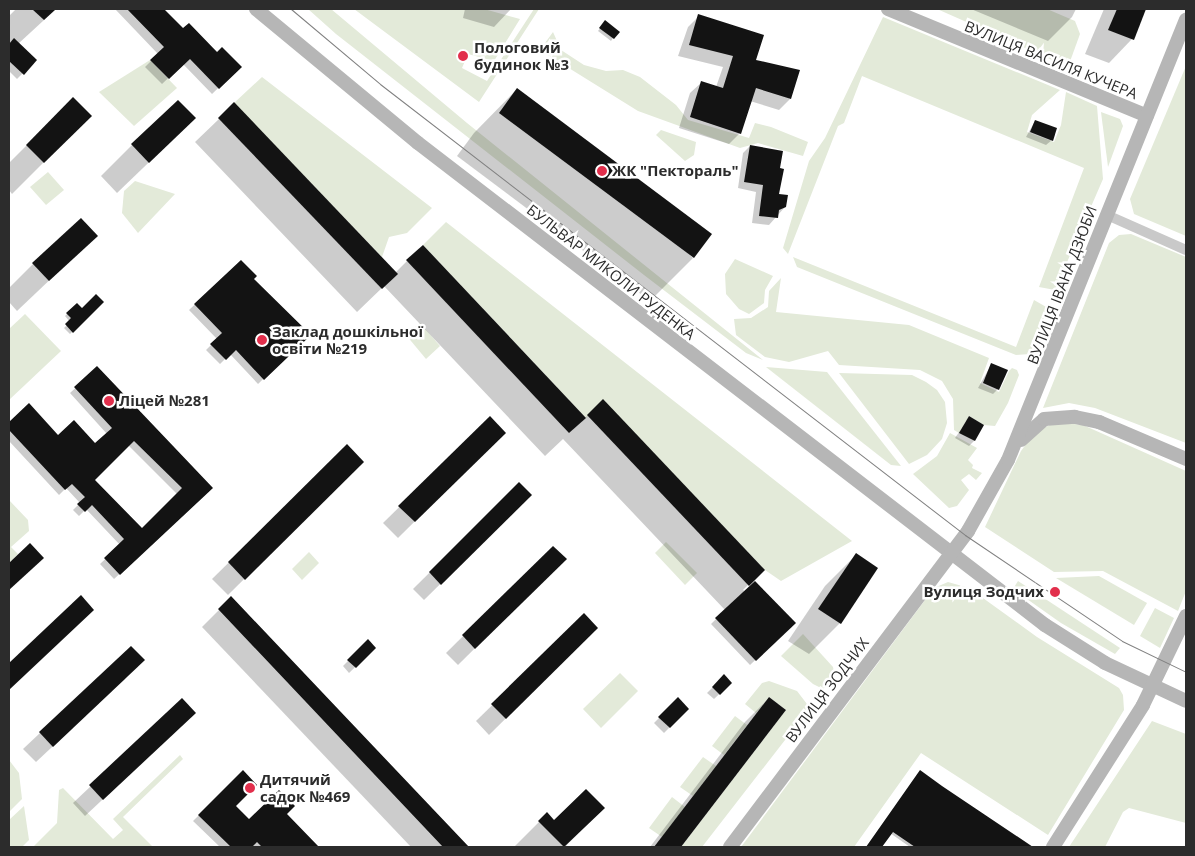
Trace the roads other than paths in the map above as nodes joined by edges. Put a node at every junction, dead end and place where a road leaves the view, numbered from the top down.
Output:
1 (256, 9) edge
2 (888, 9) edge
3 (1186, 20) edge
4 (1147, 116) junction
5 (1106, 215) junction
6 (1186, 250) edge
7 (1017, 443) junction
8 (1186, 459) edge
9 (951, 554) junction
10 (1185, 625) edge
11 (1152, 686) junction
12 (1186, 701) edge
13 (730, 847) edge
14 (1053, 847) edge

1 - 9 street, БУЛЬВАР МИКОЛИ РУДЕНКА
2 - 4 street, ВУЛИЦЯ ВАСИЛЯ КУЧЕРА
3 - 4 street, ВУЛИЦЯ ІВАНА ДЗЮБИ
4 - 5 street, ВУЛИЦЯ ІВАНА ДЗЮБИ
5 - 6 street
5 - 7 street, ВУЛИЦЯ ІВАНА ДЗЮБИ
7 - 8 street
7 - 9 street, ВУЛИЦЯ ІВАНА ДЗЮБИ
9 - 11 street, БУЛЬВАР МИКОЛИ РУДЕНКА
9 - 13 street, ВУЛИЦЯ ЗОДЧИХ
10 - 11 street
11 - 12 street, БУЛЬВАР МИКОЛИ РУДЕНКА
11 - 14 street

